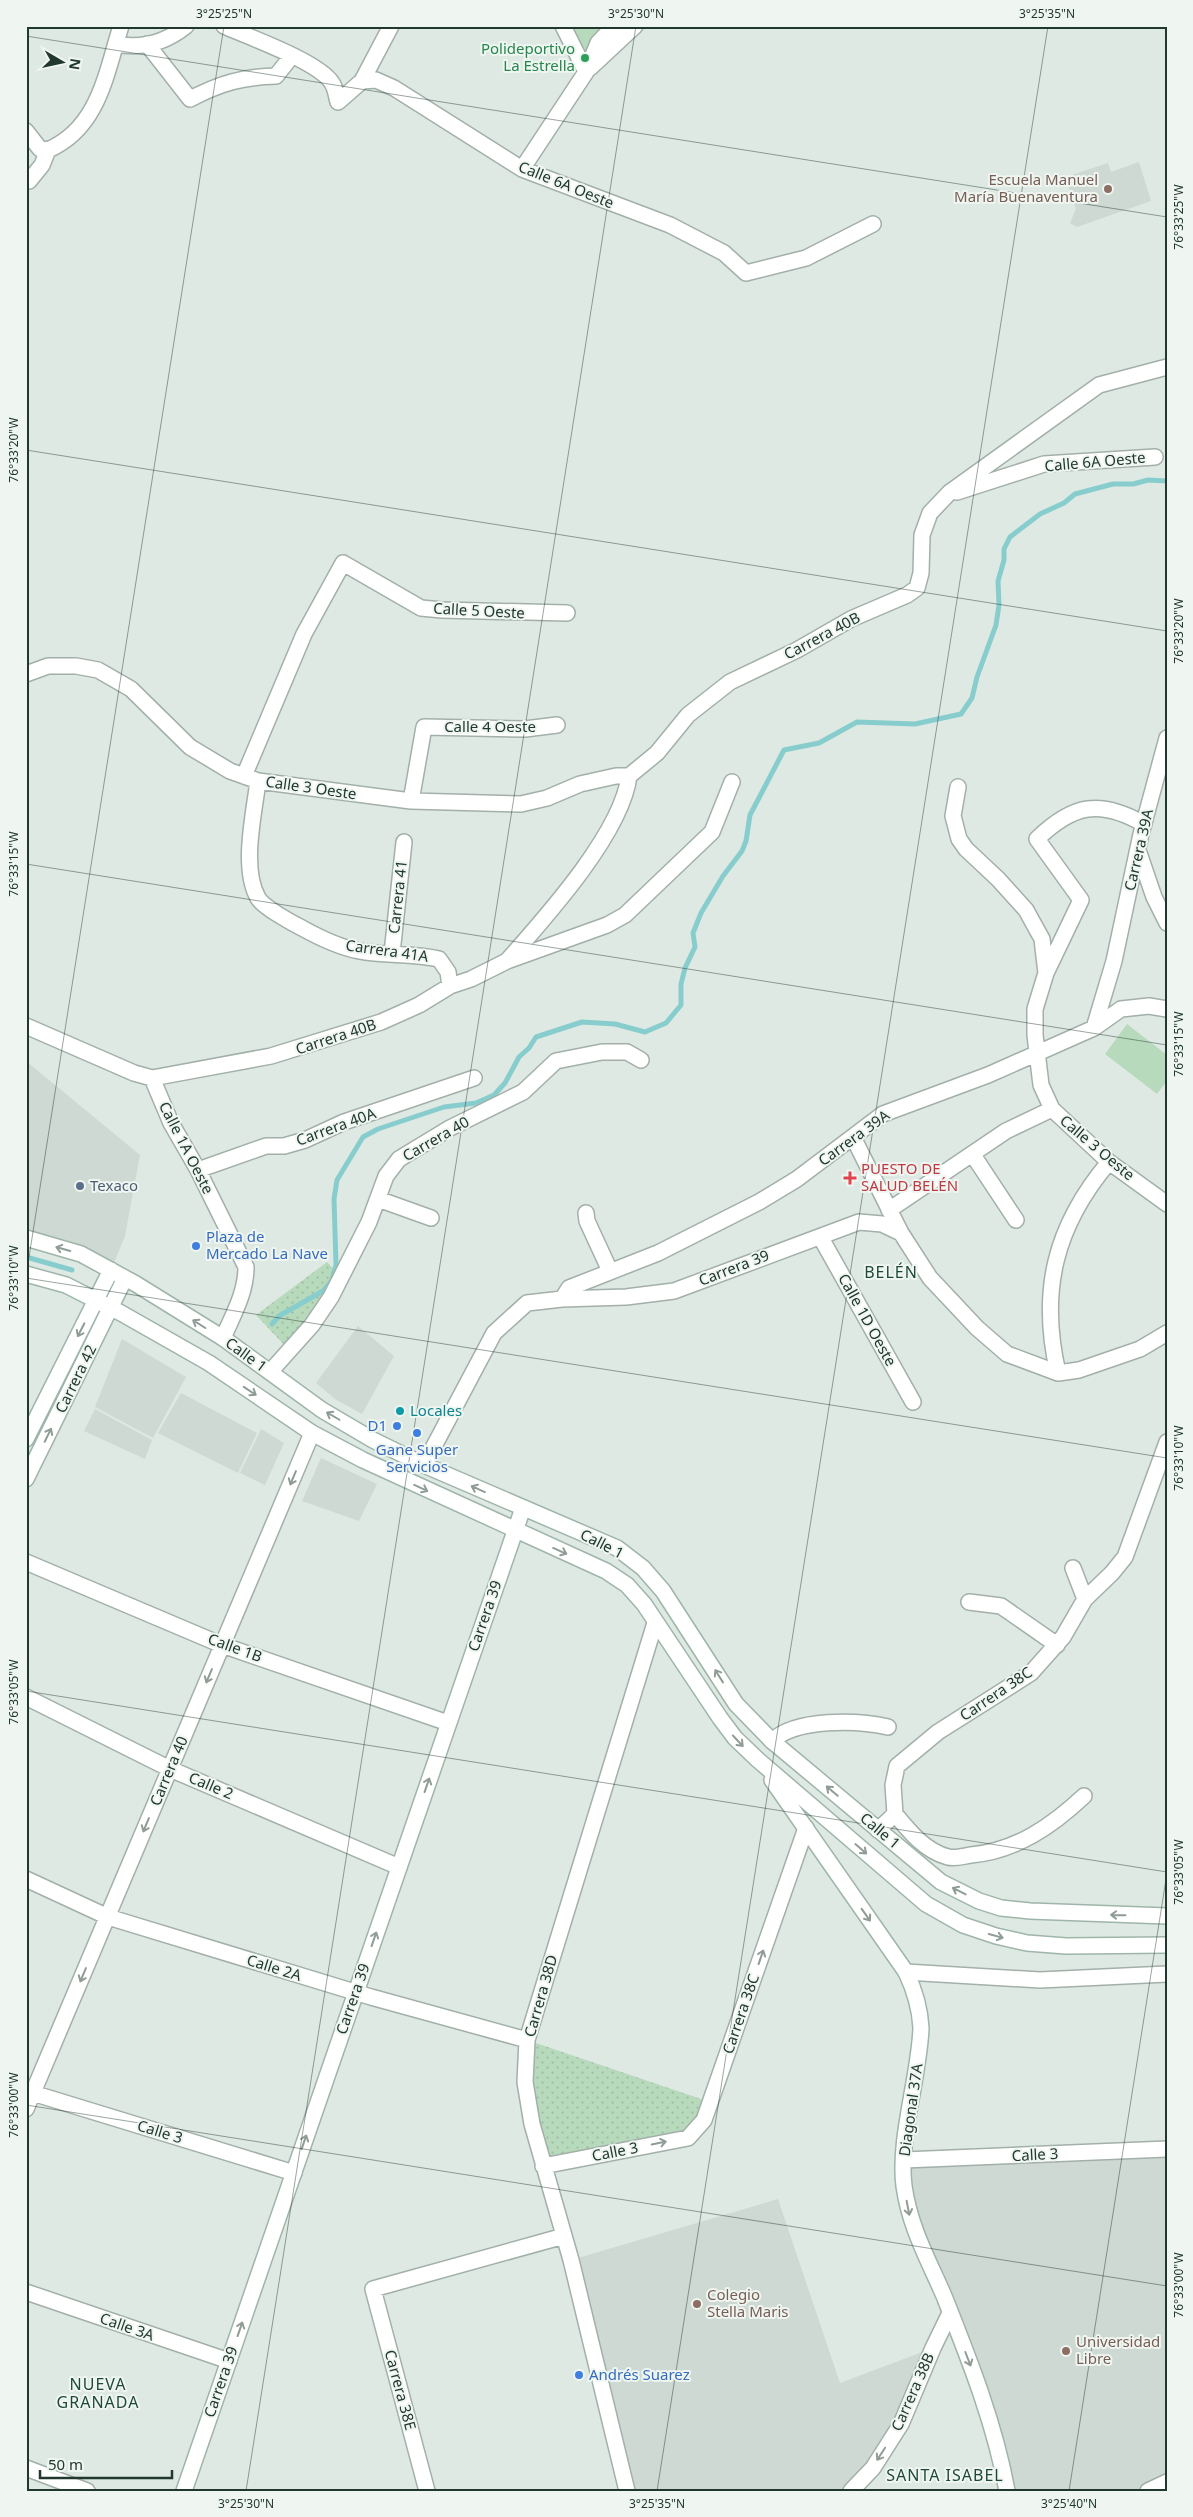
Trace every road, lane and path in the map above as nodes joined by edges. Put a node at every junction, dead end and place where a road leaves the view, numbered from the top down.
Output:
1 (121, 26) edge
2 (186, 26) edge
3 (224, 26) edge
4 (391, 26) edge
5 (563, 26) edge
6 (614, 26) edge
7 (635, 26) edge
8 (116, 44) junction
9 (147, 44) junction
10 (291, 56) junction
11 (586, 72) junction
12 (362, 81) junction
13 (26, 131) edge
14 (48, 150) junction
15 (522, 169) junction
16 (29, 181) dead end
17 (873, 224) dead end
18 (1167, 367) edge
19 (1154, 457) dead end
20 (950, 492) junction
21 (568, 613) dead end
22 (26, 674) edge
23 (557, 725) dead end
24 (1167, 738) edge
25 (244, 776) junction
26 (629, 776) junction
27 (258, 781) junction
28 (732, 782) dead end
29 (958, 787) dead end
30 (410, 801) junction
31 (1144, 824) junction
32 (404, 842) dead end
33 (1138, 852) junction
34 (1167, 924) edge
35 (392, 953) junction
36 (507, 961) junction
37 (1046, 973) junction
38 (450, 986) junction
39 (1167, 1009) edge
40 (28, 1025) edge
41 (1094, 1028) junction
42 (1036, 1053) junction
43 (640, 1060) dead end
44 (152, 1078) junction
45 (474, 1078) dead end
46 (1052, 1109) junction
47 (853, 1137) junction
48 (972, 1155) junction
49 (1109, 1162) junction
50 (198, 1170) junction
51 (378, 1199) junction
52 (1167, 1204) edge
53 (889, 1210) junction
54 (586, 1213) dead end
55 (431, 1218) dead end
56 (1016, 1220) dead end
57 (901, 1232) junction
58 (26, 1238) edge
59 (821, 1238) junction
60 (111, 1270) junction
61 (610, 1271) junction
62 (26, 1274) edge
63 (125, 1278) junction
64 (562, 1299) junction
65 (96, 1300) junction
66 (111, 1308) junction
67 (1167, 1333) edge
68 (223, 1338) junction
69 (270, 1372) junction
70 (1058, 1373) junction
71 (913, 1402) dead end
72 (312, 1433) junction
73 (26, 1440) edge
74 (1167, 1442) edge
75 (31, 1458) edge
76 (424, 1465) junction
77 (26, 1479) edge
78 (523, 1508) junction
79 (515, 1531) junction
80 (26, 1562) edge
81 (1073, 1568) dead end
82 (1085, 1599) junction
83 (969, 1602) dead end
84 (655, 1624) junction
85 (222, 1645) junction
86 (1057, 1646) junction
87 (26, 1697) edge
88 (448, 1724) junction
89 (888, 1727) dead end
90 (772, 1741) junction
91 (758, 1760) junction
92 (170, 1769) junction
93 (1084, 1796) dead end
94 (896, 1814) junction
95 (806, 1828) junction
96 (878, 1830) junction
97 (399, 1867) junction
98 (26, 1879) edge
99 (1167, 1916) edge
100 (108, 1917) junction
101 (1167, 1945) edge
102 (906, 1972) junction
103 (1167, 1974) edge
104 (356, 1992) junction
105 (527, 2040) junction
106 (30, 2092) edge
107 (26, 2109) edge
108 (688, 2138) joint
109 (1167, 2149) edge
110 (904, 2160) junction
111 (543, 2166) junction
112 (294, 2173) junction
113 (564, 2236) junction
114 (26, 2292) edge
115 (950, 2313) junction
116 (229, 2361) junction
117 (26, 2468) edge
118 (1167, 2482) edge
119 (87, 2491) edge
120 (184, 2491) edge
121 (427, 2491) edge
122 (627, 2491) edge
123 (851, 2491) edge
124 (1007, 2491) edge
125 (1148, 2491) edge

1 - 8 street
2 - 9 street
3 - 10 street
4 - 12 street
5 - 11 street
6 - 11 street
7 - 11 street
8 - 9 street
8 - 14 street
9 - 10 street
10 - 12 street
11 - 15 street
12 - 15 street, Calle 6A Oeste
13 - 14 street
14 - 16 street
15 - 17 street, Calle 6A Oeste
18 - 20 street, Carrera 40B
19 - 20 street, Calle 6A Oeste
20 - 26 street, Carrera 40B
21 - 25 street, Calle 5 Oeste
22 - 25 street, Calle 3 Oeste
23 - 30 street, Calle 4 Oeste
24 - 31 street, Carrera 39A
25 - 27 street, Calle 3 Oeste
26 - 30 street, Calle 3 Oeste
26 - 36 street, Carrera 40B
27 - 30 street, Calle 3 Oeste
27 - 35 street, Carrera 41A
28 - 36 street, Carrera 40B
29 - 37 street
31 - 33 street, Carrera 39A
31 - 37 street
32 - 35 street, Carrera 41
33 - 34 street
33 - 41 street, Carrera 39A
35 - 38 street, Carrera 41A
36 - 38 street, Carrera 40B
37 - 42 street, Calle 3 Oeste
38 - 44 street, Carrera 40B
39 - 41 street
40 - 44 street
41 - 42 street, Carrera 39A
42 - 46 street, Calle 3 Oeste
42 - 47 street, Carrera 39A
43 - 51 street, Carrera 40
44 - 50 street, Calle 1A Oeste
45 - 50 street, Carrera 40A
46 - 48 street
46 - 49 street, Calle 3 Oeste
47 - 53 street
47 - 61 street, Carrera 39A
48 - 53 street
48 - 56 street
49 - 52 street, Calle 3 Oeste
49 - 70 street
50 - 68 street, Calle 1A Oeste
51 - 55 street
51 - 69 street, Carrera 40
53 - 57 street
54 - 61 street
57 - 59 street, Carrera 39
57 - 70 street
60 -> 58 street, Calle 1
59 - 64 street, Carrera 39
59 - 71 street, Calle 1D Oeste
60 - 63 street, Calle 1
60 - 65 street, Carrera 42
61 - 64 street, Carrera 39A
62 - 65 street, Calle 1
63 - 66 street, Carrera 42
68 -> 63 street, Calle 1
64 - 76 street
65 - 66 street, Calle 1
65 -> 73 street, Carrera 42
66 -> 72 street, Calle 1
75 -> 66 street, Carrera 42
67 - 70 street
68 - 69 street, Calle 1
76 -> 69 street, Calle 1
72 -> 79 street, Calle 1
72 -> 85 street, Carrera 40
74 - 82 street, Carrera 38C
75 - 77 street, Carrera 42
78 -> 76 street, Calle 1
78 - 79 street, Carrera 39
90 -> 78 street, Calle 1
79 -> 84 street, Calle 1
79 - 88 street, Carrera 39
80 - 85 street, Calle 1B
81 - 82 street
82 - 86 street, Carrera 38C
83 - 86 street
84 -> 91 street, Calle 1
84 - 105 street, Carrera 38D
85 - 88 street, Calle 1B
85 -> 92 street, Carrera 40
86 - 94 street, Carrera 38C
87 - 92 street, Calle 2
97 -> 88 street, Carrera 39
89 - 90 street
96 -> 90 street, Calle 1
91 - 95 street, Diagonal 37A
91 -> 101 street, Calle 1
92 - 97 street, Calle 2
92 -> 100 street, Carrera 40
93 - 94 street
94 - 96 street
95 -> 102 street, Diagonal 37A
108 -> 95 street, Carrera 38C
99 -> 96 street, Calle 1
104 -> 97 street, Carrera 39
98 - 100 street, Calle 2A
100 - 104 street, Calle 2A
100 -> 106 street, Carrera 40
102 - 103 street
102 - 110 street, Diagonal 37A
104 - 105 street, Calle 2A
112 -> 104 street, Carrera 39
105 - 111 street, Carrera 38D
106 - 107 street, Carrera 40
106 - 112 street, Calle 3
111 -> 108 street, Calle 3
109 - 110 street, Calle 3
110 -> 115 street, Diagonal 37A
111 - 113 street, Carrera 38D
116 -> 112 street, Carrera 39
113 - 121 street, Carrera 38E
113 - 122 street, Carrera 38D
114 - 116 street, Calle 3A
115 -> 123 street, Carrera 38B
115 -> 124 street, Diagonal 37A
116 - 120 street, Carrera 39
117 - 119 street
118 - 125 street

